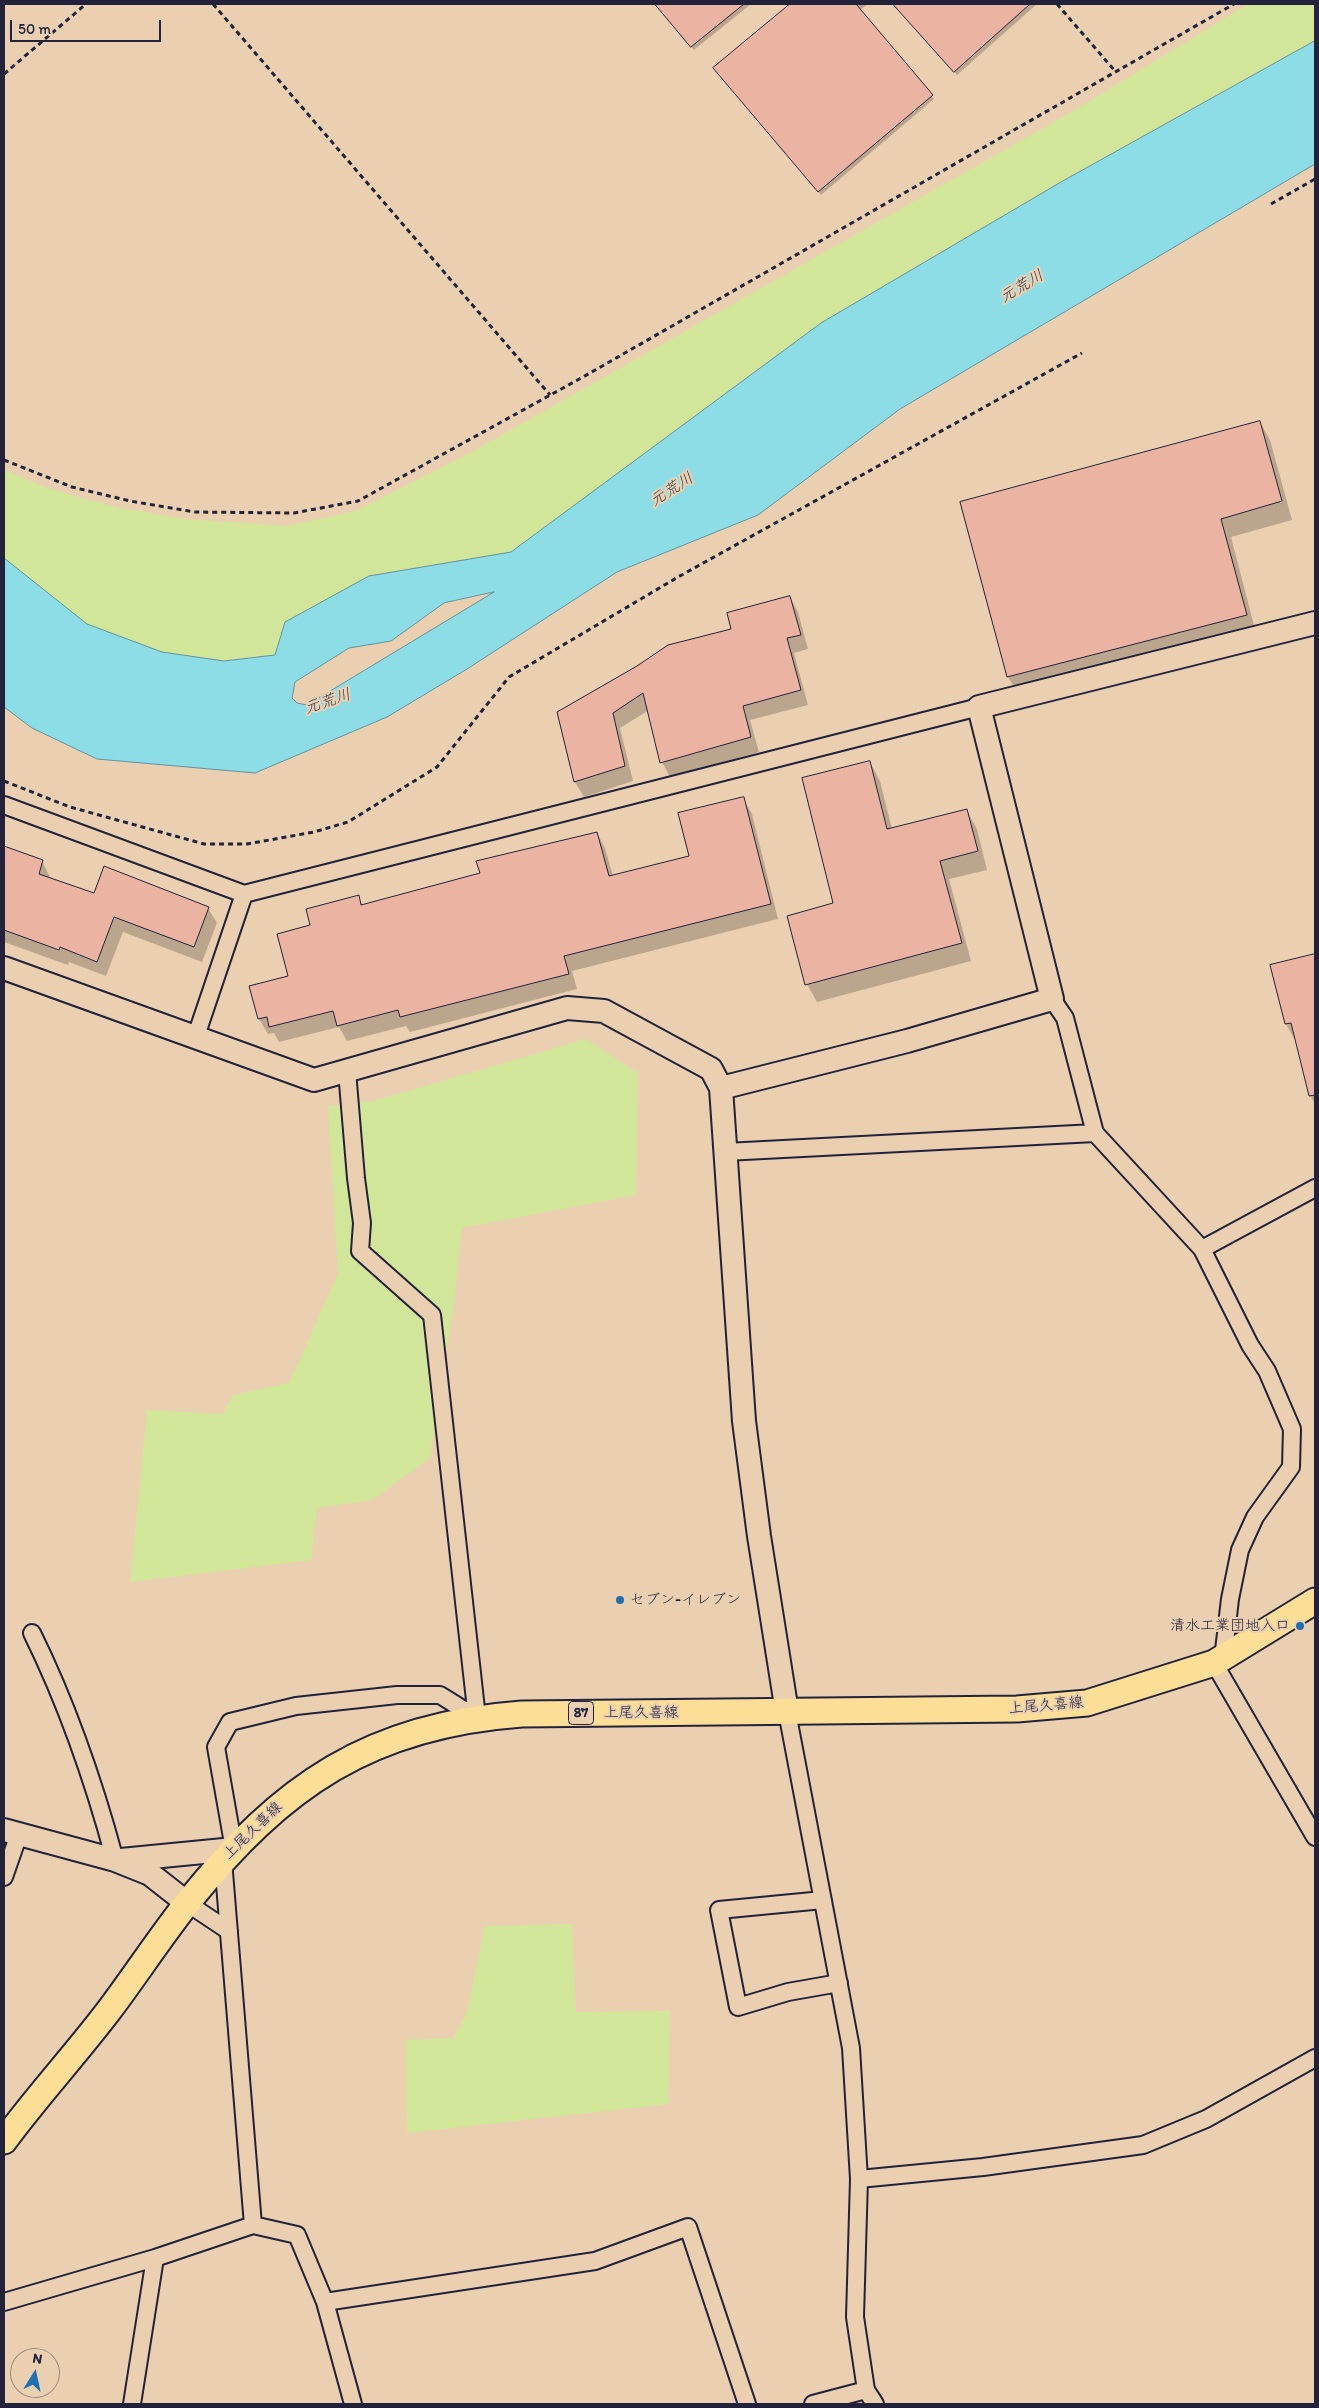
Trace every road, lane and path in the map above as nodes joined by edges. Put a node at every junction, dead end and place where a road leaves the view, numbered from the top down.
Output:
1 (86, 4) edge
2 (213, 4) edge
3 (1057, 4) edge
4 (1234, 4) edge
5 (1115, 71) junction
6 (4, 74) edge
7 (1315, 179) edge
8 (1271, 204) dead end
9 (1082, 352) dead end
10 (550, 395) junction
11 (4, 460) edge
12 (1315, 623) edge
13 (979, 707) junction
14 (4, 781) edge
15 (4, 805) edge
16 (244, 894) junction
17 (4, 968) edge
18 (1052, 999) junction
19 (196, 1036) junction
20 (347, 1071) junction
21 (721, 1088) junction
22 (1095, 1134) junction
23 (725, 1152) junction
24 (1315, 1188) edge
25 (1202, 1249) junction
26 (1315, 1602) edge
27 (32, 1633) dead end
28 (1219, 1661) junction
29 (787, 1712) junction
30 (477, 1718) junction
31 (11, 1832) edge
32 (1315, 1838) edge
33 (228, 1855) junction
34 (115, 1860) junction
35 (4, 1877) edge
36 (823, 1900) junction
37 (187, 1903) junction
38 (229, 1931) junction
39 (839, 1983) junction
40 (1315, 2058) edge
41 (4, 2141) edge
42 (859, 2179) junction
43 (253, 2225) junction
44 (155, 2258) junction
45 (4, 2302) edge
46 (325, 2302) junction
47 (866, 2390) junction
48 (132, 2404) edge
49 (352, 2404) edge
50 (747, 2404) edge
51 (813, 2404) edge
52 (875, 2404) edge

1 - 6 path
2 - 10 path
3 - 5 path
4 - 5 path
5 - 10 path
7 - 8 path
9 - 14 path
10 - 11 path
12 - 13 street
13 - 16 street
13 - 18 street
15 - 16 street
16 - 19 street
17 - 19 street
18 - 21 street
18 - 22 street
19 - 20 street
20 - 21 street
20 - 30 street
21 - 23 street
22 - 23 street
22 - 25 street
23 - 29 street
24 - 25 street
25 - 28 street
26 - 28 main road, 上尾久喜線 / 87
27 - 34 street
28 - 29 main road, 上尾久喜線 / 87
28 - 32 street
29 - 30 main road, 上尾久喜線 / 87
29 - 36 street
30 - 33 main road, 上尾久喜線 / 87
30 - 33 street
31 - 34 street
31 - 35 street
33 - 34 street
33 - 37 main road, 上尾久喜線 / 87
33 - 38 street
34 - 37 street
36 - 39 street
36 - 39 street
37 - 38 street
37 - 41 main road, 上尾久喜線 / 87
38 - 43 street
39 - 42 street
40 - 42 street
42 - 47 street
43 - 44 street
43 - 46 street
44 - 45 street
44 - 48 street
46 - 49 street
46 - 50 street
47 - 51 street
47 - 52 street

